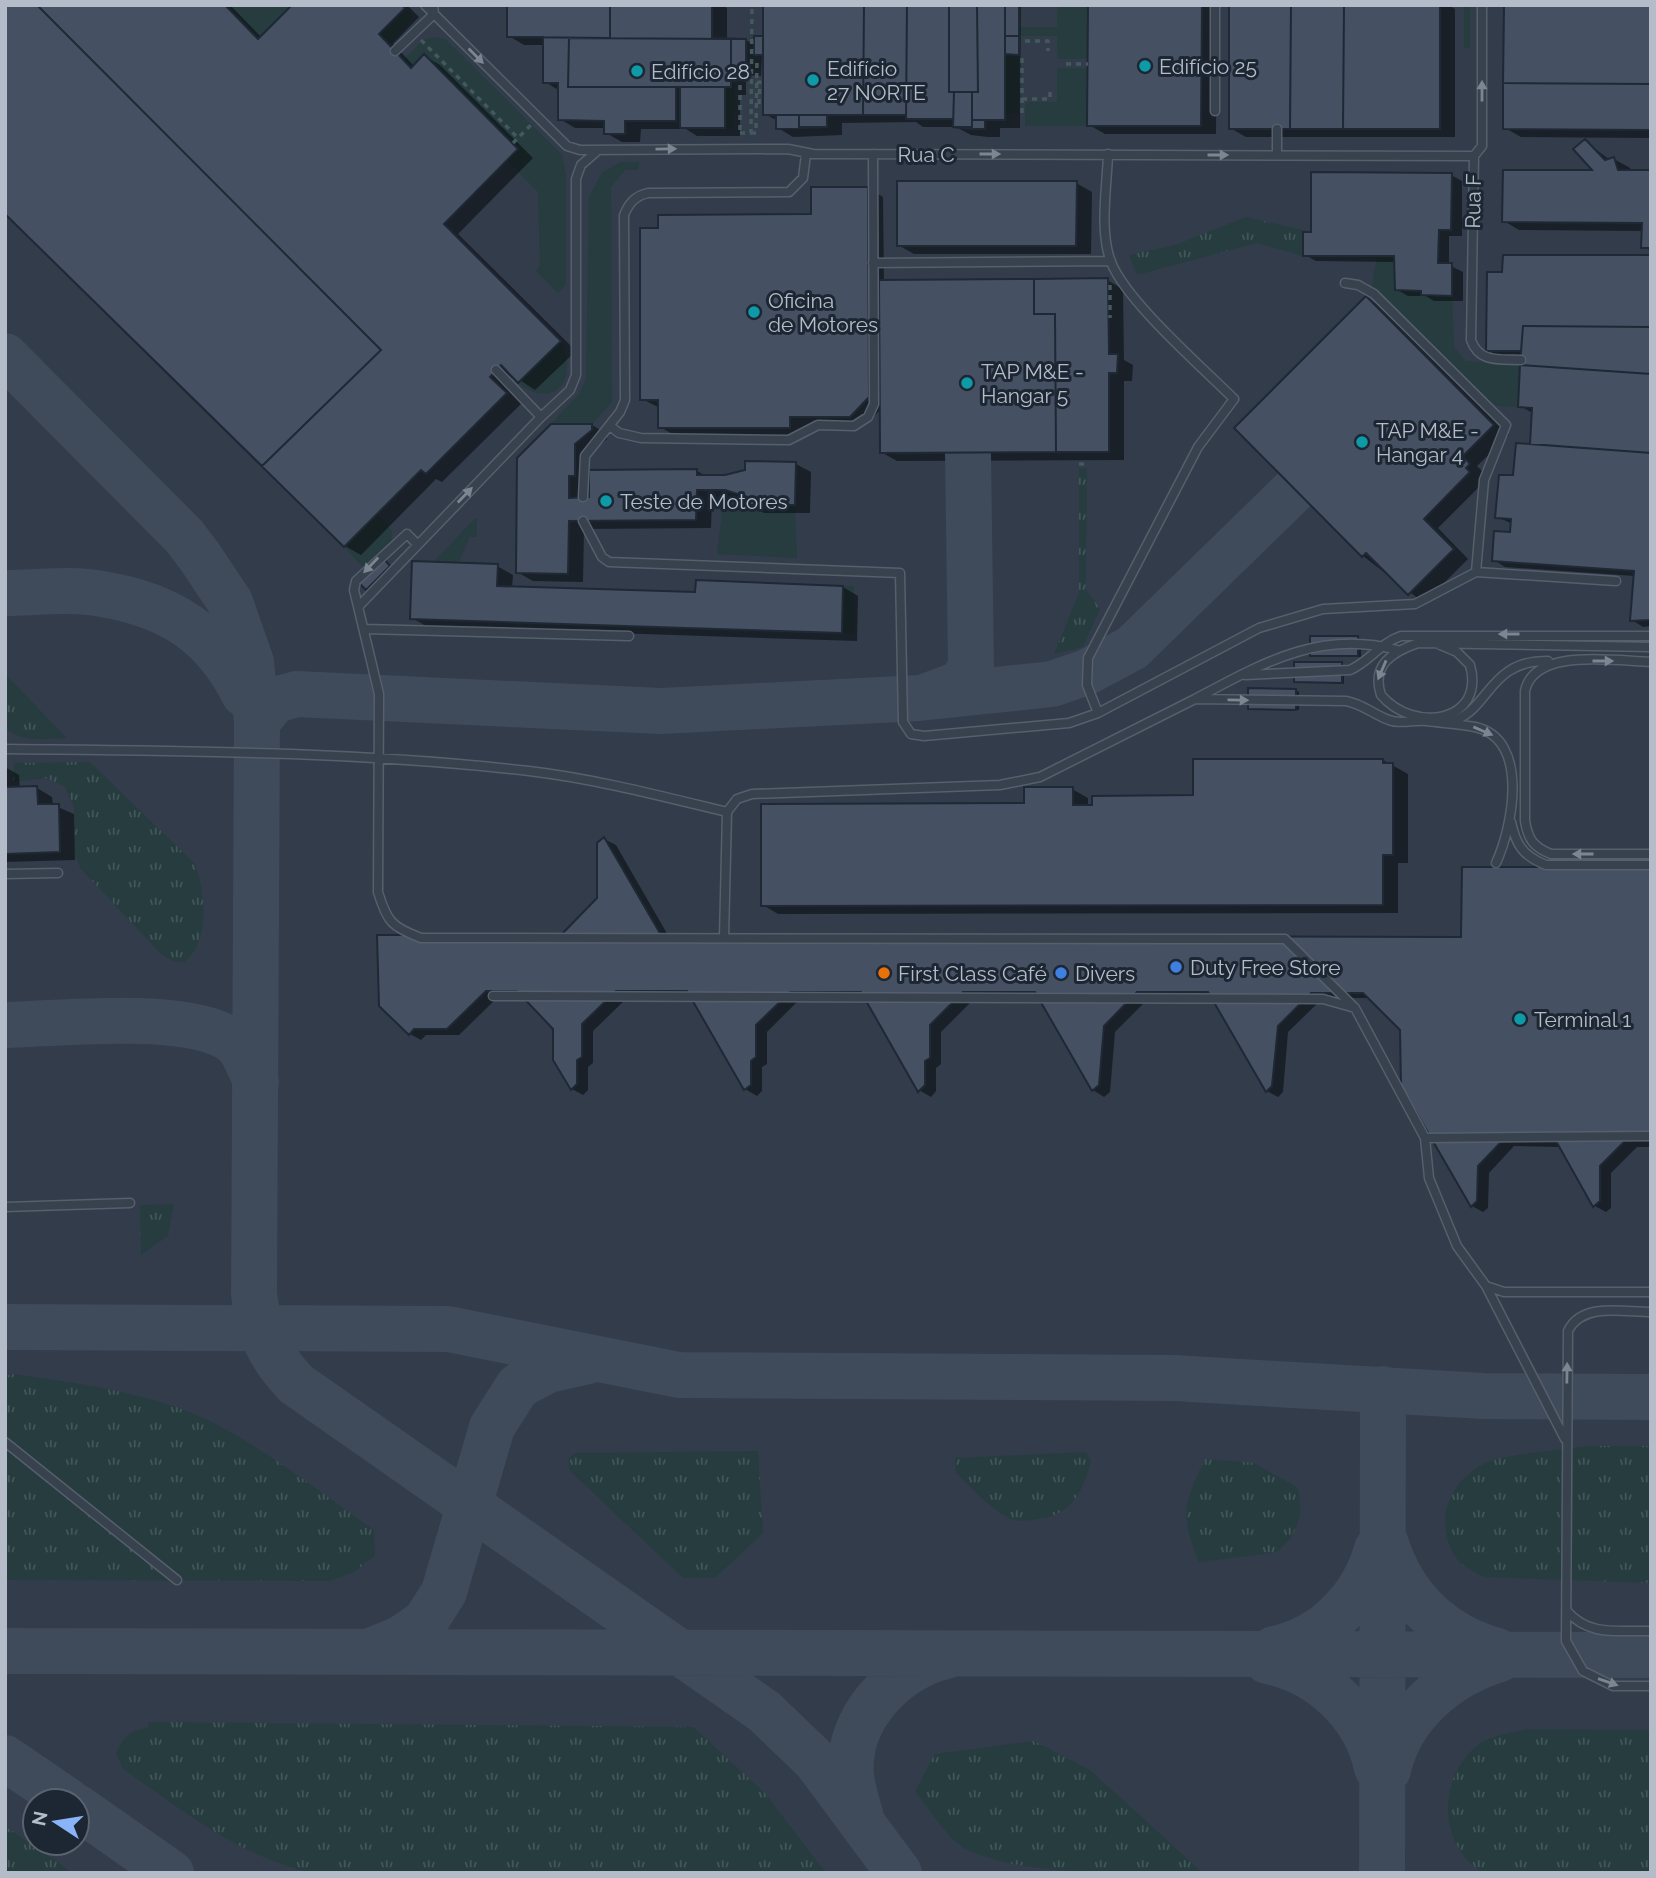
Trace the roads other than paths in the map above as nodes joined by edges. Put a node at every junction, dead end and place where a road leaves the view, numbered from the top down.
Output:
1 (425, 5) edge
2 (1215, 5) edge
3 (1482, 5) edge
4 (433, 9) edge
5 (395, 51) dead end
6 (1215, 111) dead end
7 (1277, 129) dead end
8 (567, 146) junction
9 (599, 150) junction
10 (806, 154) junction
11 (873, 154) junction
12 (1108, 154) junction
13 (1277, 155) junction
14 (1474, 156) junction
15 (576, 178) junction
16 (1111, 261) junction
17 (873, 263) junction
18 (1345, 283) dead end
19 (1521, 360) dead end
20 (496, 370) dead end
21 (541, 417) junction
22 (610, 426) junction
23 (583, 497) dead end
24 (583, 521) dead end
25 (417, 544) junction
26 (1476, 572) junction
27 (1616, 582) dead end
28 (359, 606) junction
29 (365, 629) junction
30 (629, 636) dead end
31 (1651, 636) edge
32 (1438, 644) junction
33 (1382, 646) junction
34 (1651, 647) edge
35 (1397, 650) junction
36 (1557, 661) junction
37 (1651, 662) edge
38 (1239, 676) junction
39 (1195, 699) junction
40 (1098, 713) junction
41 (1425, 720) junction
42 (1438, 724) junction
43 (5, 749) edge
44 (378, 757) junction
45 (727, 812) junction
46 (1511, 819) junction
47 (1651, 854) edge
48 (1496, 863) dead end
49 (1651, 865) edge
50 (58, 873) dead end
51 (5, 874) edge
52 (724, 937) junction
53 (493, 996) dead end
54 (1355, 1008) junction
55 (1651, 1136) edge
56 (1425, 1138) junction
57 (130, 1203) dead end
58 (5, 1207) edge
59 (1486, 1286) junction
60 (1651, 1292) edge
61 (1651, 1312) edge
62 (1566, 1441) junction
63 (5, 1442) edge
64 (177, 1580) dead end
65 (1567, 1611) junction
66 (1651, 1631) edge
67 (1651, 1686) edge

1 - 4 lane
2 - 6 lane
14 -> 3 lane, Rua F
4 - 5 lane
4 -> 8 lane
7 - 13 lane
8 - 9 lane, Rua C
8 - 15 lane
9 -> 10 lane, Rua C
9 - 15 lane
10 - 11 lane, Rua C
10 - 22 lane
11 -> 12 lane, Rua C
11 - 17 lane
12 -> 13 lane, Rua C
12 - 16 lane
13 - 14 lane, Rua C
14 - 19 lane, Rua F
15 - 21 lane
16 - 17 lane
16 - 40 lane
17 - 22 lane
18 - 26 lane
20 - 21 lane
25 -> 21 lane
22 - 23 lane
24 - 40 lane
25 - 28 lane
25 -> 28 lane
26 - 27 lane
26 - 40 lane
28 - 29 lane
29 - 30 lane
29 - 44 lane
31 -> 33 lane
32 - 34 lane
32 - 35 lane
32 - 41 lane
33 - 35 lane
33 - 38 lane
33 - 38 lane
35 -> 41 lane
36 -> 37 lane
36 - 42 lane
47 -> 36 lane
38 - 39 lane
39 -> 41 lane
39 - 45 lane
41 - 42 lane
42 -> 46 lane
43 - 44 lane
44 - 45 lane
44 - 52 lane
45 - 52 lane
46 - 48 lane
46 - 49 lane
50 - 51 lane
52 - 54 lane
53 - 54 lane
54 - 56 lane
55 - 56 lane
56 - 59 lane
57 - 58 lane
59 - 60 lane
59 - 62 lane
62 -> 61 lane
62 - 65 lane
63 - 64 lane
65 - 66 lane
65 -> 67 lane

